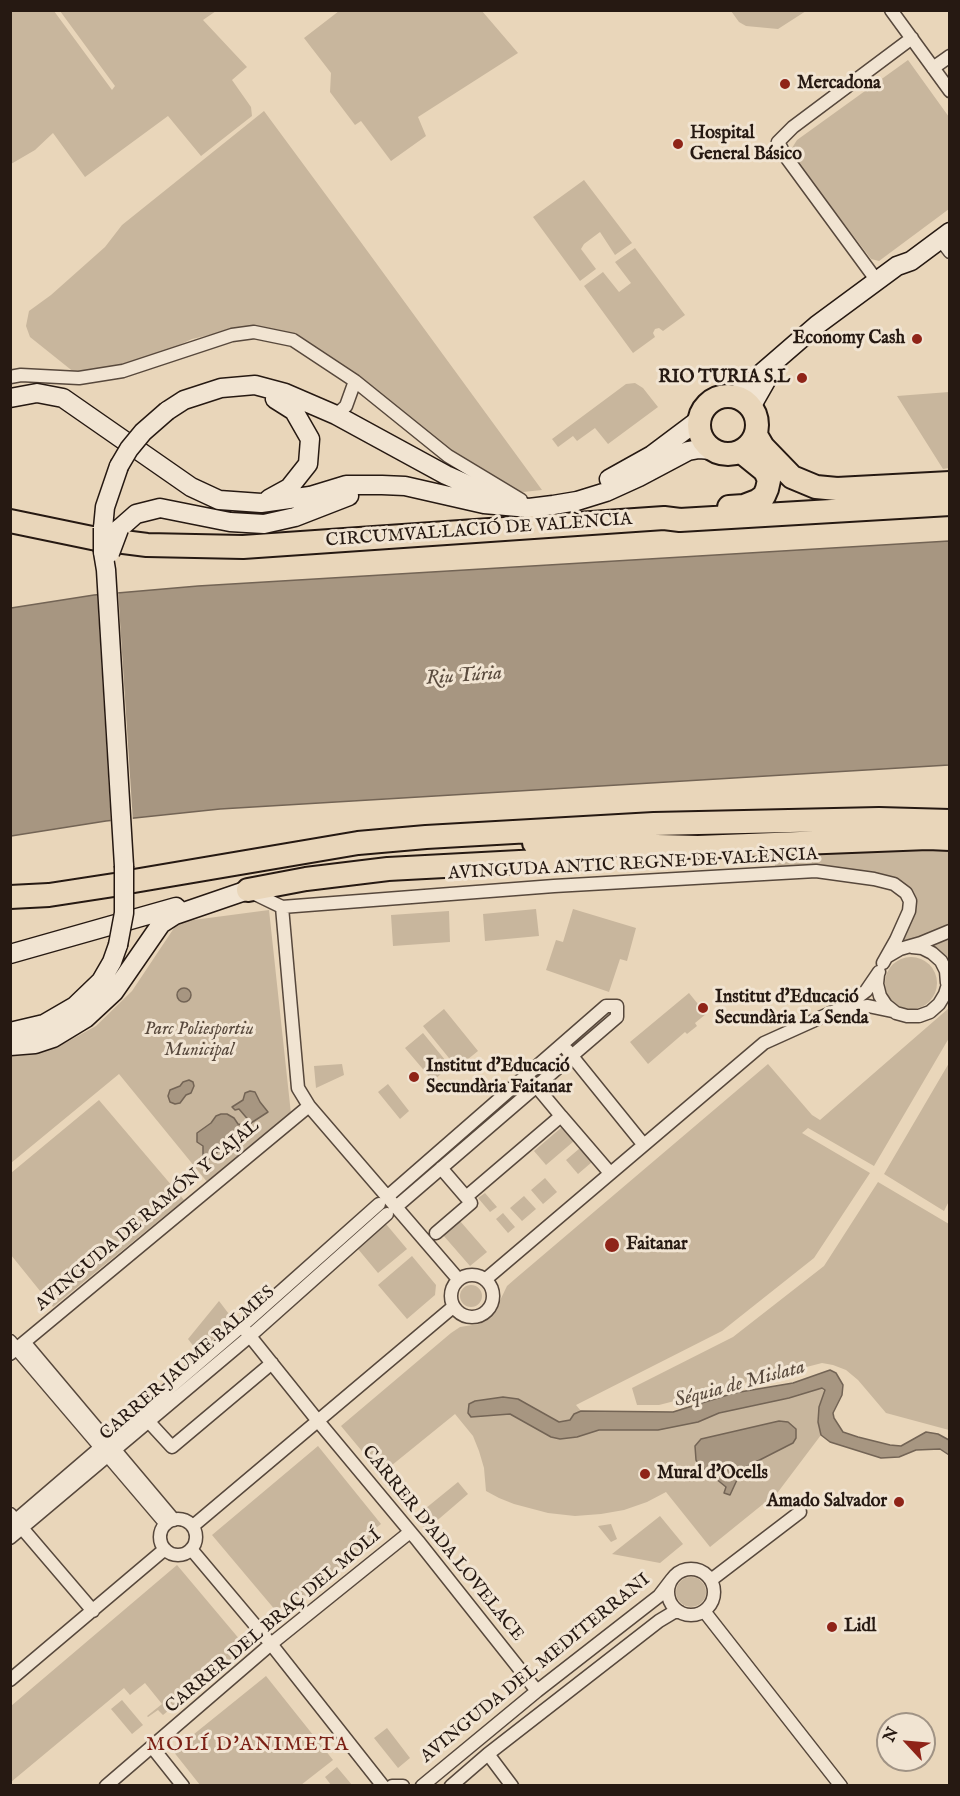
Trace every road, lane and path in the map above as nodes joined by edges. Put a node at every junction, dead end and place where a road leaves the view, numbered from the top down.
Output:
1 (891, 10) edge
2 (912, 38) junction
3 (950, 56) edge
4 (933, 68) junction
5 (950, 91) edge
6 (946, 241) edge
7 (876, 281) junction
8 (10, 377) edge
9 (355, 381) junction
10 (221, 388) junction
11 (10, 398) edge
12 (743, 401) junction
13 (336, 416) junction
14 (700, 419) junction
15 (756, 435) junction
16 (712, 450) junction
17 (740, 452) junction
18 (950, 483) edge
19 (382, 485) junction
20 (520, 500) junction
21 (261, 503) junction
22 (950, 504) edge
23 (664, 518) junction
24 (10, 522) edge
25 (111, 529) junction
26 (950, 820) edge
27 (562, 828) junction
28 (950, 839) edge
29 (806, 844) junction
30 (339, 848) junction
31 (124, 876) junction
32 (306, 879) junction
33 (10, 888) edge
34 (248, 891) junction
35 (10, 897) edge
36 (225, 897) junction
37 (282, 907) junction
38 (950, 931) edge
39 (910, 946) junction
40 (10, 954) edge
41 (881, 968) junction
42 (948, 980) edge
43 (836, 1011) junction
44 (896, 1013) junction
45 (13, 1029) edge
46 (562, 1044) junction
47 (10, 1046) edge
48 (572, 1055) junction
49 (536, 1086) junction
50 (309, 1106) junction
51 (561, 1116) junction
52 (644, 1144) junction
53 (441, 1168) junction
54 (610, 1173) junction
55 (466, 1197) junction
56 (387, 1205) junction
57 (436, 1233) dead end
58 (486, 1279) junction
59 (458, 1280) junction
60 (453, 1307) junction
61 (246, 1331) junction
62 (16, 1347) edge
63 (272, 1363) junction
64 (318, 1421) junction
65 (149, 1422) junction
66 (108, 1448) junction
67 (800, 1512) dead end
68 (15, 1522) edge
69 (170, 1522) junction
70 (193, 1526) junction
71 (410, 1532) junction
72 (10, 1539) edge
73 (165, 1549) junction
74 (191, 1550) junction
75 (672, 1579) junction
76 (711, 1580) junction
77 (93, 1611) junction
78 (704, 1611) junction
79 (680, 1612) junction
80 (271, 1644) junction
81 (10, 1680) edge
82 (537, 1691) junction
83 (152, 1747) junction
84 (488, 1754) junction
85 (106, 1785) edge
86 (183, 1785) edge
87 (382, 1785) edge
88 (392, 1785) edge
89 (403, 1785) edge
90 (422, 1785) edge
91 (451, 1785) edge
92 (512, 1785) edge
93 (841, 1785) edge

1 - 2 street
2 - 4 street
2 - 7 street
3 - 4 street
4 - 5 street
6 - 7 main road
7 - 12 main road
8 - 9 street
9 - 13 street
9 - 20 street
10 - 13 main road
10 - 21 main road
10 - 25 main road, bridge
11 - 21 main road
12 - 14 highway
12 - 15 highway
13 - 20 main road
14 - 16 highway
14 - 20 main road
15 - 17 highway
15 - 18 highway
16 - 17 highway
16 - 19 main road
17 - 23 highway
19 - 21 main road
19 - 25 main road
22 - 23 highway, CIRCUMVAL·LACIÓ DE VALÈNCIA
23 - 24 highway, CIRCUMVAL·LACIÓ DE VALÈNCIA
25 - 31 main road, bridge
26 - 27 highway
27 - 30 highway
27 - 31 highway
28 - 29 highway
29 - 30 highway
29 - 32 highway
30 - 31 highway
31 - 33 highway
31 - 35 highway
31 - 45 main road, bridge
32 - 34 highway
32 - 37 street
34 - 36 main road
34 - 37 street
36 - 40 main road
36 - 47 main road
37 - 41 street, AVINGUDA ANTIC REGNE DE VALÈNCIA
37 - 50 street
38 - 39 street
39 - 41 street
39 - 42 street
41 - 43 street
41 - 44 street
42 - 44 street
43 - 44 street
43 - 52 street
46 - 48 street
46 - 48 street, CARRER JAUME BALMES
46 - 56 street, CARRER JAUME BALMES
48 - 49 street, CARRER JAUME BALMES
48 - 52 street
49 - 51 street
49 - 53 street, CARRER JAUME BALMES
50 - 56 street
50 - 62 street, AVINGUDA DE RAMÓN Y CAJAL
51 - 54 street
51 - 55 street
52 - 54 street
53 - 55 street
53 - 56 street, CARRER JAUME BALMES
54 - 58 street
55 - 57 street
56 - 59 street
56 - 61 street, CARRER JAUME BALMES
58 - 59 street
58 - 60 street
59 - 60 street
60 - 64 street
61 - 63 street, CARRER D'ADA LOVELACE
61 - 65 street, CARRER JAUME BALMES
61 - 66 street, CARRER JAUME BALMES
62 - 66 street
63 - 64 street, CARRER D'ADA LOVELACE
63 - 65 street
64 - 70 street
64 - 71 street, CARRER D'ADA LOVELACE
65 - 66 street, CARRER JAUME BALMES
66 - 68 street, CARRER JAUME BALMES
66 - 69 street
67 - 76 street
68 - 72 street, CARRER JAUME BALMES
68 - 77 street
69 - 70 street
69 - 73 street
70 - 74 street
71 - 80 street, CARRER DEL BRAÇ DEL MOLÍ
71 - 82 street, CARRER D'ADA LOVELACE
73 - 74 street
73 - 77 street
74 - 80 street
75 - 76 street
75 - 79 street
75 - 82 street, AVINGUDA DEL MEDITERRANI
76 - 78 street
77 - 81 street
78 - 79 street
78 - 93 street
79 - 84 street, AVINGUDA DEL MEDITERRANI
80 - 83 street, CARRER DEL BRAÇ DEL MOLÍ
80 - 87 street
82 - 90 street, AVINGUDA DEL MEDITERRANI
83 - 85 street, CARRER DEL BRAÇ DEL MOLÍ
83 - 86 street
84 - 91 street, AVINGUDA DEL MEDITERRANI
84 - 92 street
88 - 89 street

